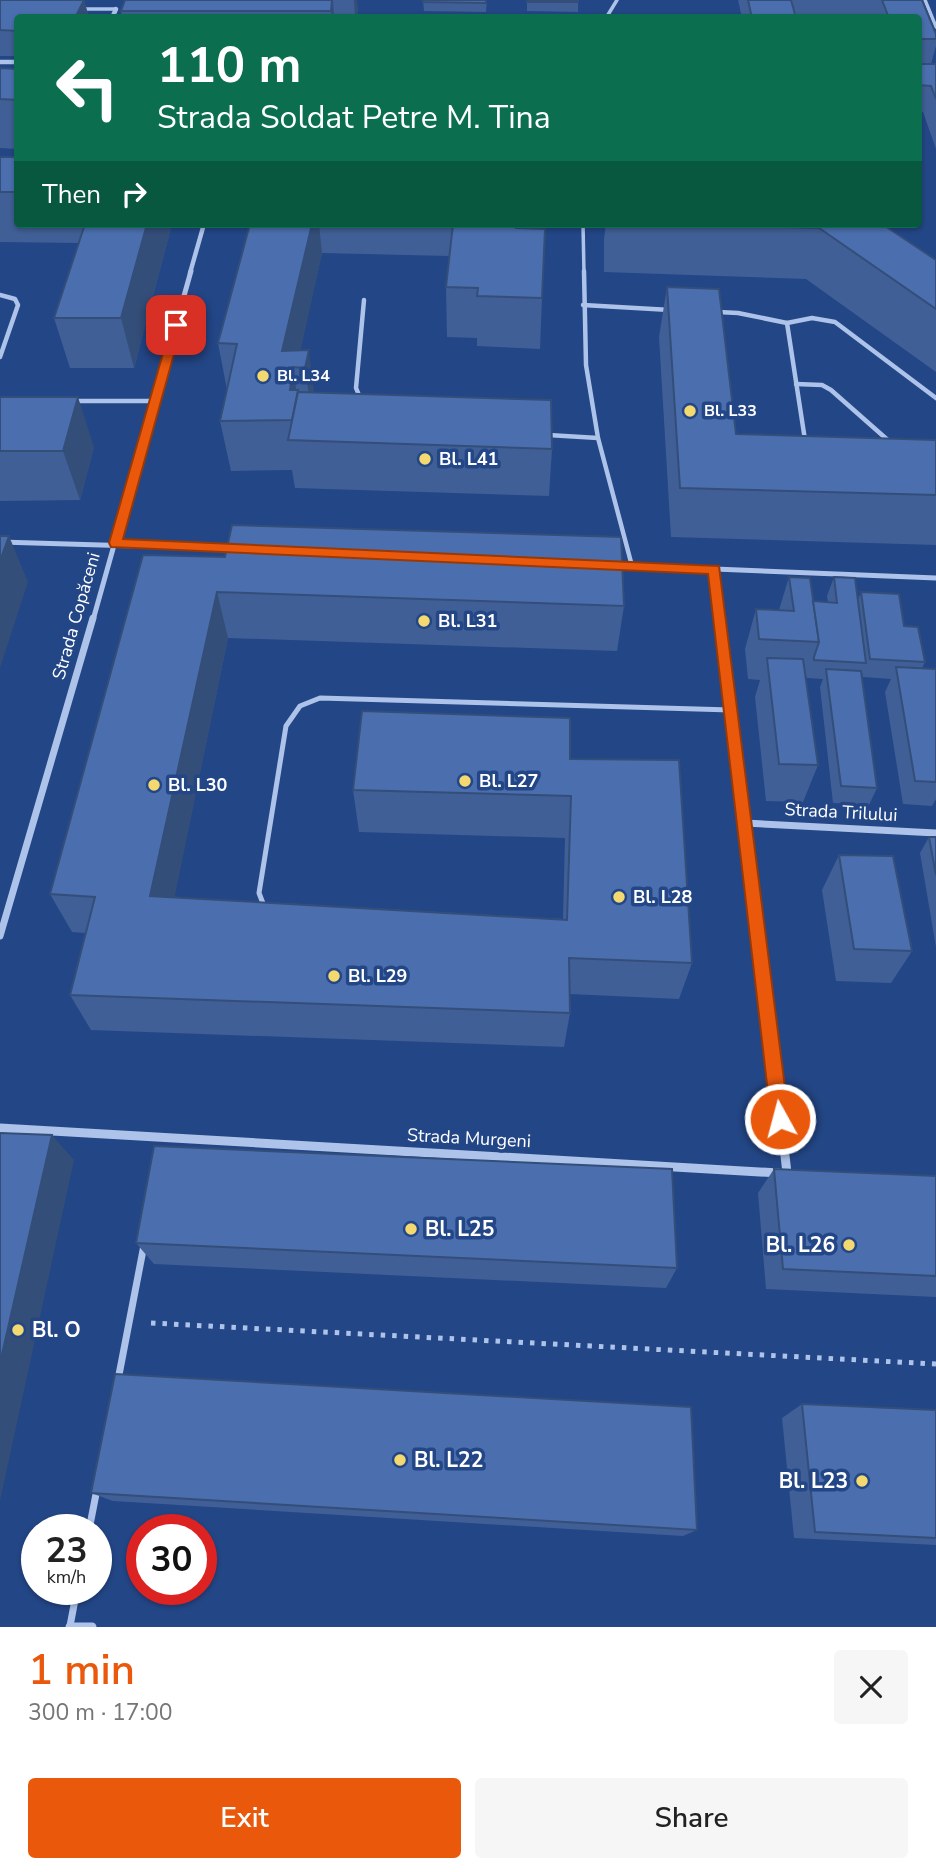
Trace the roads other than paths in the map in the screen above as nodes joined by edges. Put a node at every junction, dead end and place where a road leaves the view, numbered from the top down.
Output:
1 (925, 0) edge
2 (77, 9) edge
3 (116, 9) joint
4 (114, 14) edge
5 (936, 27) edge
6 (203, 228) edge
7 (583, 228) edge
8 (0, 295) edge
9 (364, 300) dead end
10 (583, 305) junction
11 (673, 310) edge
12 (712, 312) edge
13 (787, 323) junction
14 (0, 357) edge
15 (796, 384) junction
16 (936, 398) edge
17 (65, 401) edge
18 (155, 401) junction
19 (364, 408) edge
20 (545, 435) edge
21 (598, 438) junction
22 (806, 443) edge
23 (893, 444) edge
24 (0, 542) edge
25 (115, 543) junction
26 (241, 549) edge
27 (604, 565) edge
28 (632, 566) junction
29 (715, 569) junction
30 (936, 578) edge
31 (731, 710) junction
32 (745, 823) junction
33 (936, 833) edge
34 (272, 910) edge
35 (0, 936) edge
36 (0, 1128) edge
37 (164, 1136) junction
38 (162, 1149) edge
39 (787, 1173) junction
40 (800, 1174) edge
41 (144, 1242) edge
42 (116, 1387) edge
43 (99, 1478) edge
44 (92, 1514) edge
45 (74, 1605) edge
46 (70, 1626) edge
47 (92, 1627) edge

1 - 5 lane
2 - 3 lane
3 - 4 street
6 - 18 street, Strada Copăceni
7 - 10 lane
8 - 14 lane
9 - 19 lane
10 - 11 lane
10 - 21 lane
12 - 13 lane
13 - 15 lane
13 - 16 lane
15 - 22 lane
15 - 23 lane
17 - 18 lane
18 - 25 street, Strada Copăceni
20 - 21 lane
21 - 28 lane
24 - 25 street
25 - 26 street
25 - 35 street, Strada Copăceni
27 - 28 street
28 - 29 street
29 - 30 street
29 - 31 street
31 - 32 street
31 - 34 lane
32 - 33 street, Strada Trilului
32 - 39 street
36 - 37 street, Strada Murgeni
37 - 38 lane
37 - 39 street, Strada Murgeni
39 - 40 street, Strada Murgeni
41 - 42 lane
43 - 44 lane
45 - 46 lane
46 - 47 street

